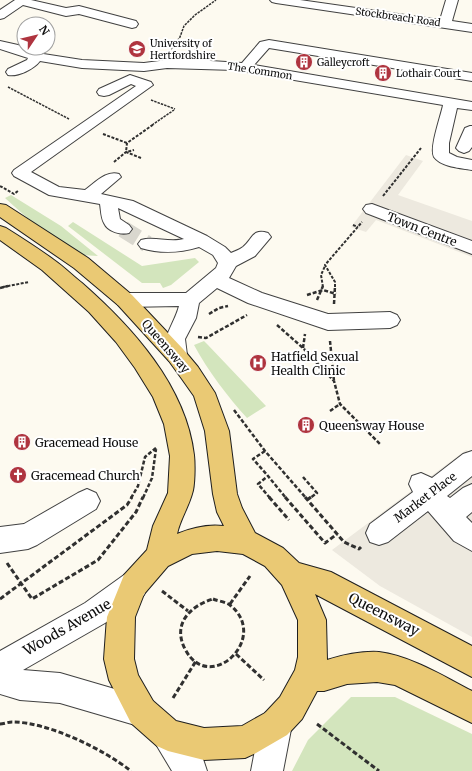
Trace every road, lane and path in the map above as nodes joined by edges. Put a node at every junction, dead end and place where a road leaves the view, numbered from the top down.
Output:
1 (216, 0) edge
2 (276, 0) edge
3 (452, 0) edge
4 (22, 1) edge
5 (0, 15) edge
6 (132, 24) dead end
7 (445, 24) junction
8 (472, 28) edge
9 (0, 45) edge
10 (16, 49) edge
11 (167, 53) dead end
12 (34, 56) joint
13 (245, 68) junction
14 (13, 72) dead end
15 (472, 77) edge
16 (7, 86) dead end
17 (104, 92) dead end
18 (134, 94) junction
19 (451, 103) junction
20 (472, 106) edge
21 (85, 127) junction
22 (472, 131) edge
23 (127, 143) junction
24 (441, 143) junction
25 (422, 146) dead end
26 (468, 149) edge
27 (134, 150) dead end
28 (126, 152) junction
29 (141, 158) dead end
30 (472, 165) edge
31 (113, 177) dead end
32 (88, 196) junction
33 (108, 200) junction
34 (0, 209) edge
35 (372, 209) junction
36 (353, 225) dead end
37 (358, 227) junction
38 (123, 229) tunnel mouth
39 (0, 232) edge
40 (262, 237) dead end
41 (201, 240) junction
42 (148, 244) tunnel mouth
43 (472, 248) edge
44 (228, 262) junction
45 (215, 279) junction
46 (29, 282) dead end
47 (0, 288) edge
48 (125, 300) junction
49 (190, 300) junction
50 (249, 306) junction
51 (207, 315) dead end
52 (390, 320) dead end
53 (328, 322) junction
54 (275, 324) dead end
55 (195, 337) dead end
56 (176, 355) junction
57 (334, 381) junction
58 (340, 404) junction
59 (232, 407) dead end
60 (330, 411) dead end
61 (381, 444) dead end
62 (156, 447) dead end
63 (264, 452) junction
64 (472, 462) edge
65 (268, 476) junction
66 (303, 477) dead end
67 (426, 488) junction
68 (472, 496) edge
69 (307, 500) junction
70 (87, 501) dead end
71 (449, 515) junction
72 (289, 520) dead end
73 (379, 533) joint
74 (337, 534) junction
75 (472, 538) edge
76 (246, 542) junction
77 (2, 549) edge
78 (159, 557) junction
79 (292, 575) junction
80 (250, 576) dead end
81 (134, 585) junction
82 (162, 591) dead end
83 (230, 604) junction
84 (188, 611) junction
85 (236, 654) junction
86 (196, 661) junction
87 (472, 662) edge
88 (0, 671) edge
89 (309, 675) junction
90 (0, 679) edge
91 (264, 680) dead end
92 (173, 698) dead end
93 (472, 708) edge
94 (142, 712) junction
95 (0, 724) edge
96 (276, 724) junction
97 (317, 724) dead end
98 (168, 735) junction
99 (131, 771) edge
100 (191, 771) edge
101 (267, 771) edge
102 (379, 771) edge

1 - 11 path
2 - 7 street, Stockbreach Road
3 - 7 street
4 - 5 street
4 - 6 street
7 - 8 street, Stockbreach Road
9 - 10 street, The Common
12 - 13 street, The Common
12 - 14 street
13 - 15 street
13 - 19 street, The Common
16 - 21 path
17 - 18 street
18 - 21 street
18 - 23 path
19 - 20 street, The Common
19 - 24 street
21 - 23 path
21 - 32 street
22 - 26 street
23 - 28 path
24 - 26 street
24 - 30 street
25 - 35 path
27 - 28 path
28 - 29 path
31 - 32 street
32 - 33 street
33 - 38 street
33 - 41 street
34 - 48 main road, Queensway
35 - 37 path
35 - 43 street, Town Centre
36 - 37 path
37 - 53 path
39 - 78 main road
40 - 44 street
41 - 42 street
41 - 44 street
44 - 45 street
45 - 49 street
45 - 50 street
46 - 47 path
48 - 49 street
48 - 56 main road, Queensway
49 - 56 street
50 - 51 path
50 - 53 street
50 - 55 path
52 - 53 street
53 - 57 path
54 - 57 path
56 - 76 main road, Queensway
57 - 58 path
58 - 60 path
58 - 61 path
59 - 63 path
62 - 77 path
63 - 65 path
63 - 69 path
64 - 67 street, Market Place
65 - 72 path
65 - 74 path
66 - 69 path
67 - 71 street
67 - 73 street, Market Place
68 - 71 street
69 - 74 path
70 - 77 street
71 - 75 street
73 - 74 path
76 - 78 main road
76 - 79 main road
78 - 81 main road
79 - 87 main road, Queensway
79 - 89 main road
80 - 83 path
81 - 88 street, Woods Avenue
81 - 94 main road
82 - 84 path
83 - 84 path
83 - 85 path
84 - 86 path
85 - 86 path
85 - 91 path
86 - 92 path
89 - 93 main road
89 - 96 main road
90 - 94 street
94 - 98 main road
95 - 99 path
96 - 98 main road
96 - 101 street
97 - 102 path
98 - 100 street

